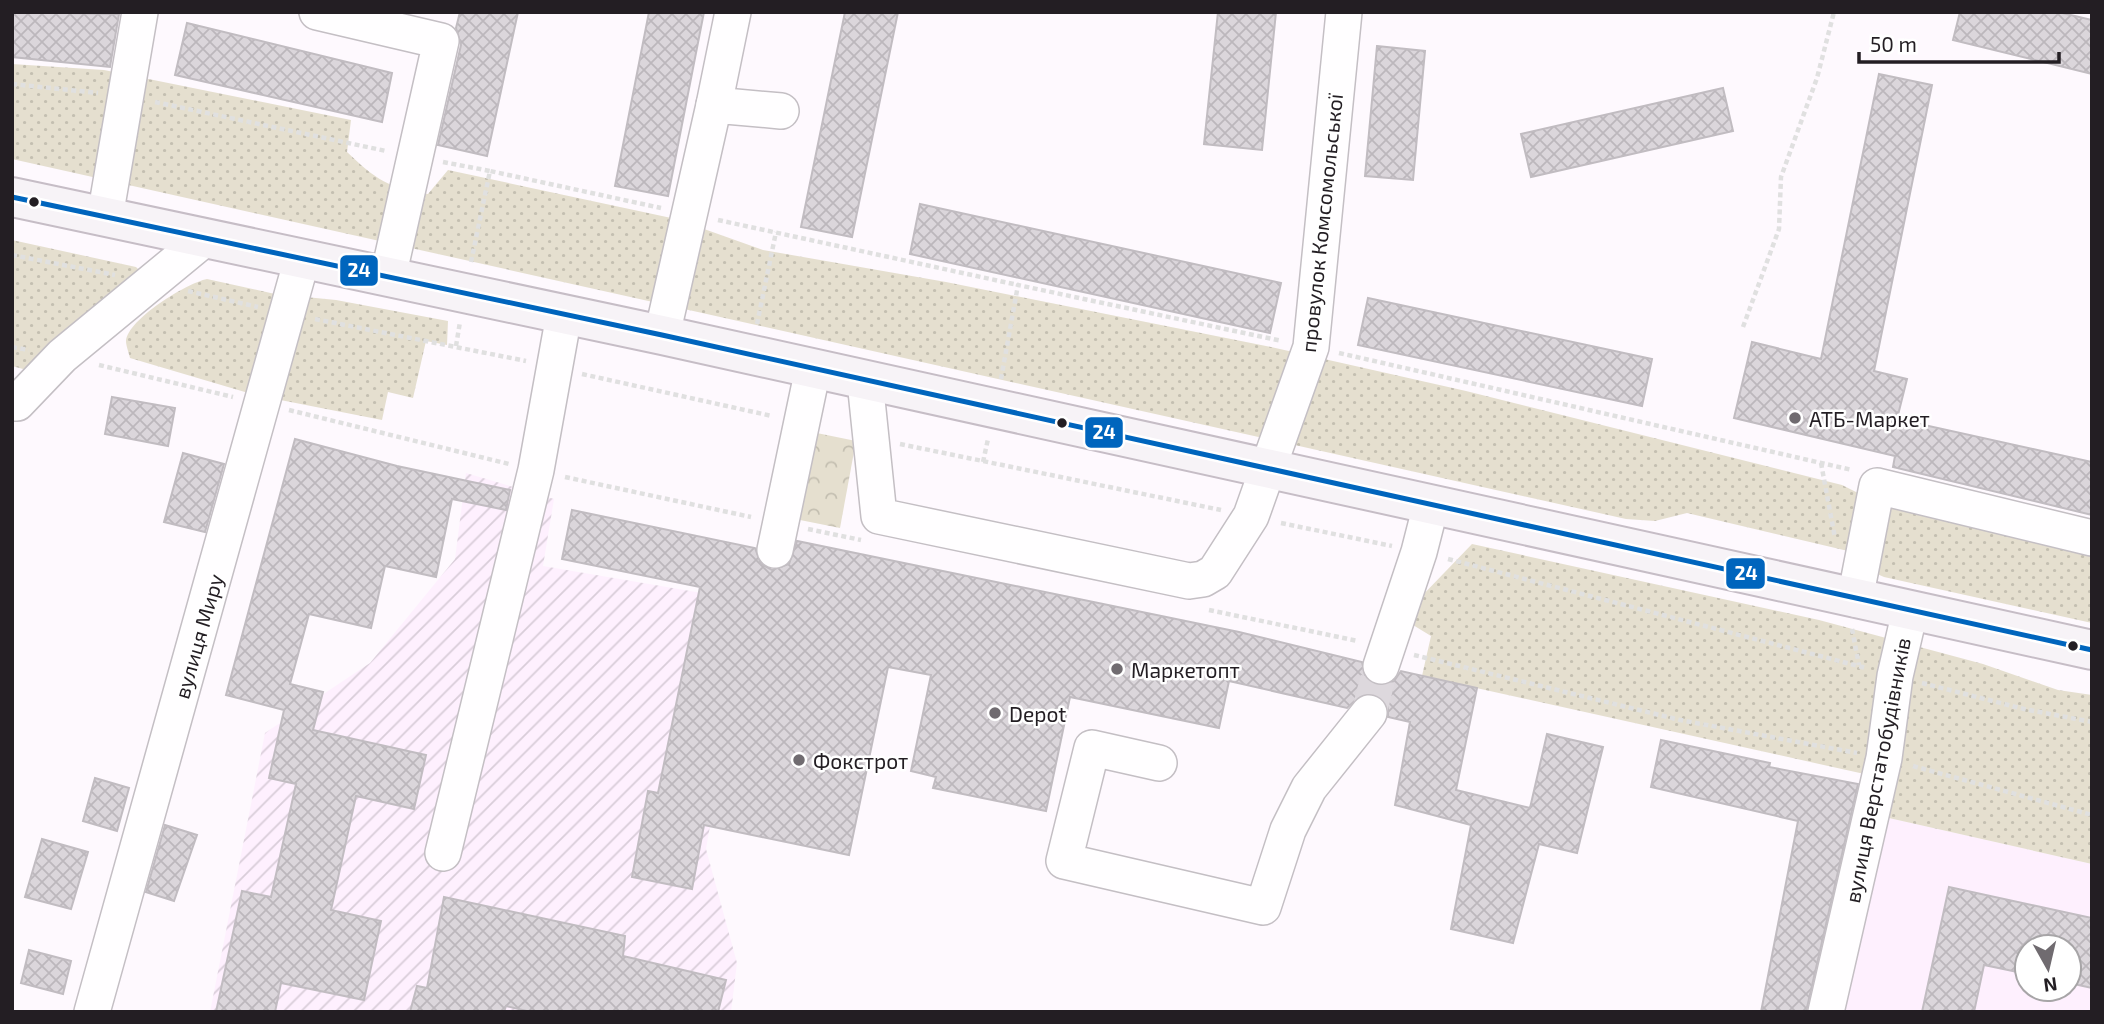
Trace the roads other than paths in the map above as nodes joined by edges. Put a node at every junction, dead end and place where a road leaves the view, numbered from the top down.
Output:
1 (140, 12) edge
2 (317, 12) edge
3 (733, 12) edge
4 (1343, 12) edge
5 (444, 27) edge
6 (714, 105) junction
7 (781, 111) dead end
8 (12, 197) edge
9 (105, 217) junction
10 (204, 239) junction
11 (302, 260) junction
12 (388, 277) junction
13 (564, 315) junction
14 (662, 335) junction
15 (813, 369) junction
16 (865, 381) junction
17 (14, 411) edge
18 (1267, 469) junction
19 (1431, 505) junction
20 (2092, 538) edge
21 (775, 550) dead end
22 (1856, 599) junction
23 (1910, 611) junction
24 (2092, 650) edge
25 (1381, 666) tunnel mouth
26 (1369, 713) tunnel mouth
27 (1159, 763) dead end
28 (443, 853) dead end
29 (92, 1012) edge
30 (1826, 1012) edge

1 - 9 street
2 - 5 street
3 - 6 street
4 - 18 street, провулок Комсомольської
5 - 12 street
6 - 7 street
6 - 14 street
8 - 9 main road
9 - 10 main road
10 - 11 main road
10 - 17 street
11 - 12 main road
11 - 29 street, вулиця Миру
12 - 13 main road
13 - 14 main road
13 - 28 street
14 - 15 main road
15 - 16 main road
15 - 21 street
16 - 18 main road
16 - 18 street, провулок Комсомольської
18 - 19 main road
19 - 22 main road
19 - 25 street
20 - 22 street
22 - 23 main road
23 - 24 main road
23 - 30 street, вулиця Верстатобудівників
26 - 27 street

